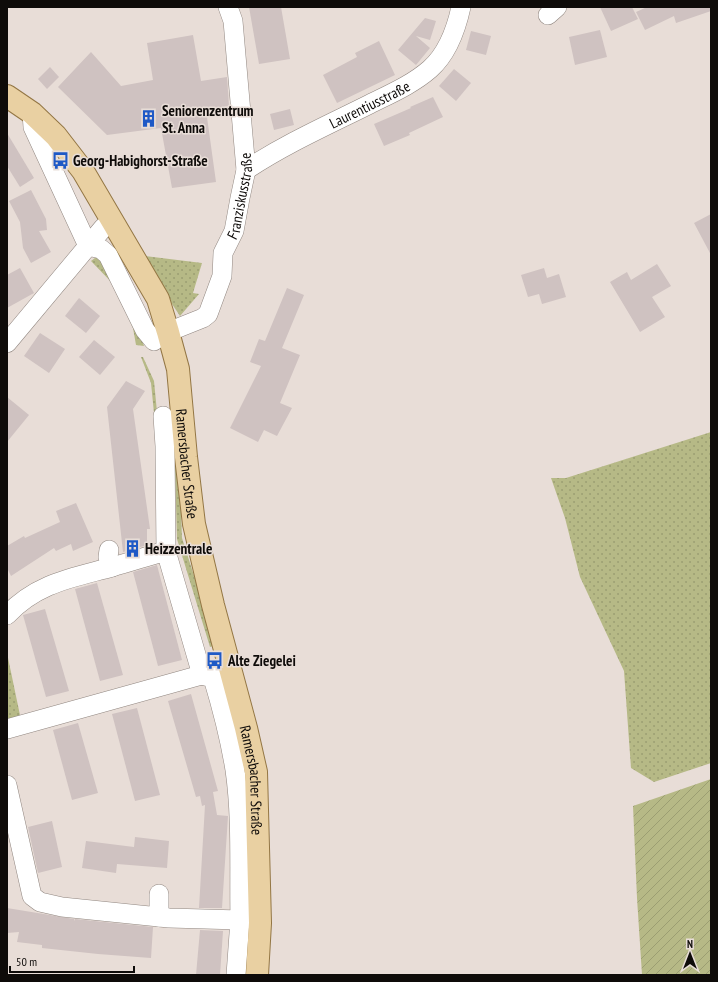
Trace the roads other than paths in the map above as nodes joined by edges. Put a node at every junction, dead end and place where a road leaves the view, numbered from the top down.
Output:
1 (228, 7) edge
2 (461, 7) edge
3 (7, 96) edge
4 (32, 113) junction
5 (246, 170) junction
6 (112, 221) junction
7 (88, 246) junction
8 (161, 336) junction
9 (7, 343) edge
10 (163, 416) dead end
11 (166, 551) junction
12 (7, 615) edge
13 (229, 667) junction
14 (202, 675) junction
15 (7, 730) edge
16 (7, 785) edge
17 (159, 894) dead end
18 (159, 917) junction
19 (240, 920) junction
20 (236, 975) edge
21 (258, 975) edge

1 - 5 street, Franziskusstraße
2 - 5 street, Laurentiusstraße
3 - 4 main road, Ramersbacher Straße
4 - 6 main road, Ramersbacher Straße
4 - 7 street
5 - 8 street, Franziskusstraße
6 - 7 street
6 - 8 main road, Ramersbacher Straße
7 - 8 street
7 - 9 street
8 - 13 main road, Ramersbacher Straße
10 - 11 street
11 - 12 street
11 - 14 street
13 - 14 street
13 - 21 main road, Ramersbacher Straße
14 - 15 street
14 - 19 street
16 - 18 street
17 - 18 street
18 - 19 street
19 - 20 street

